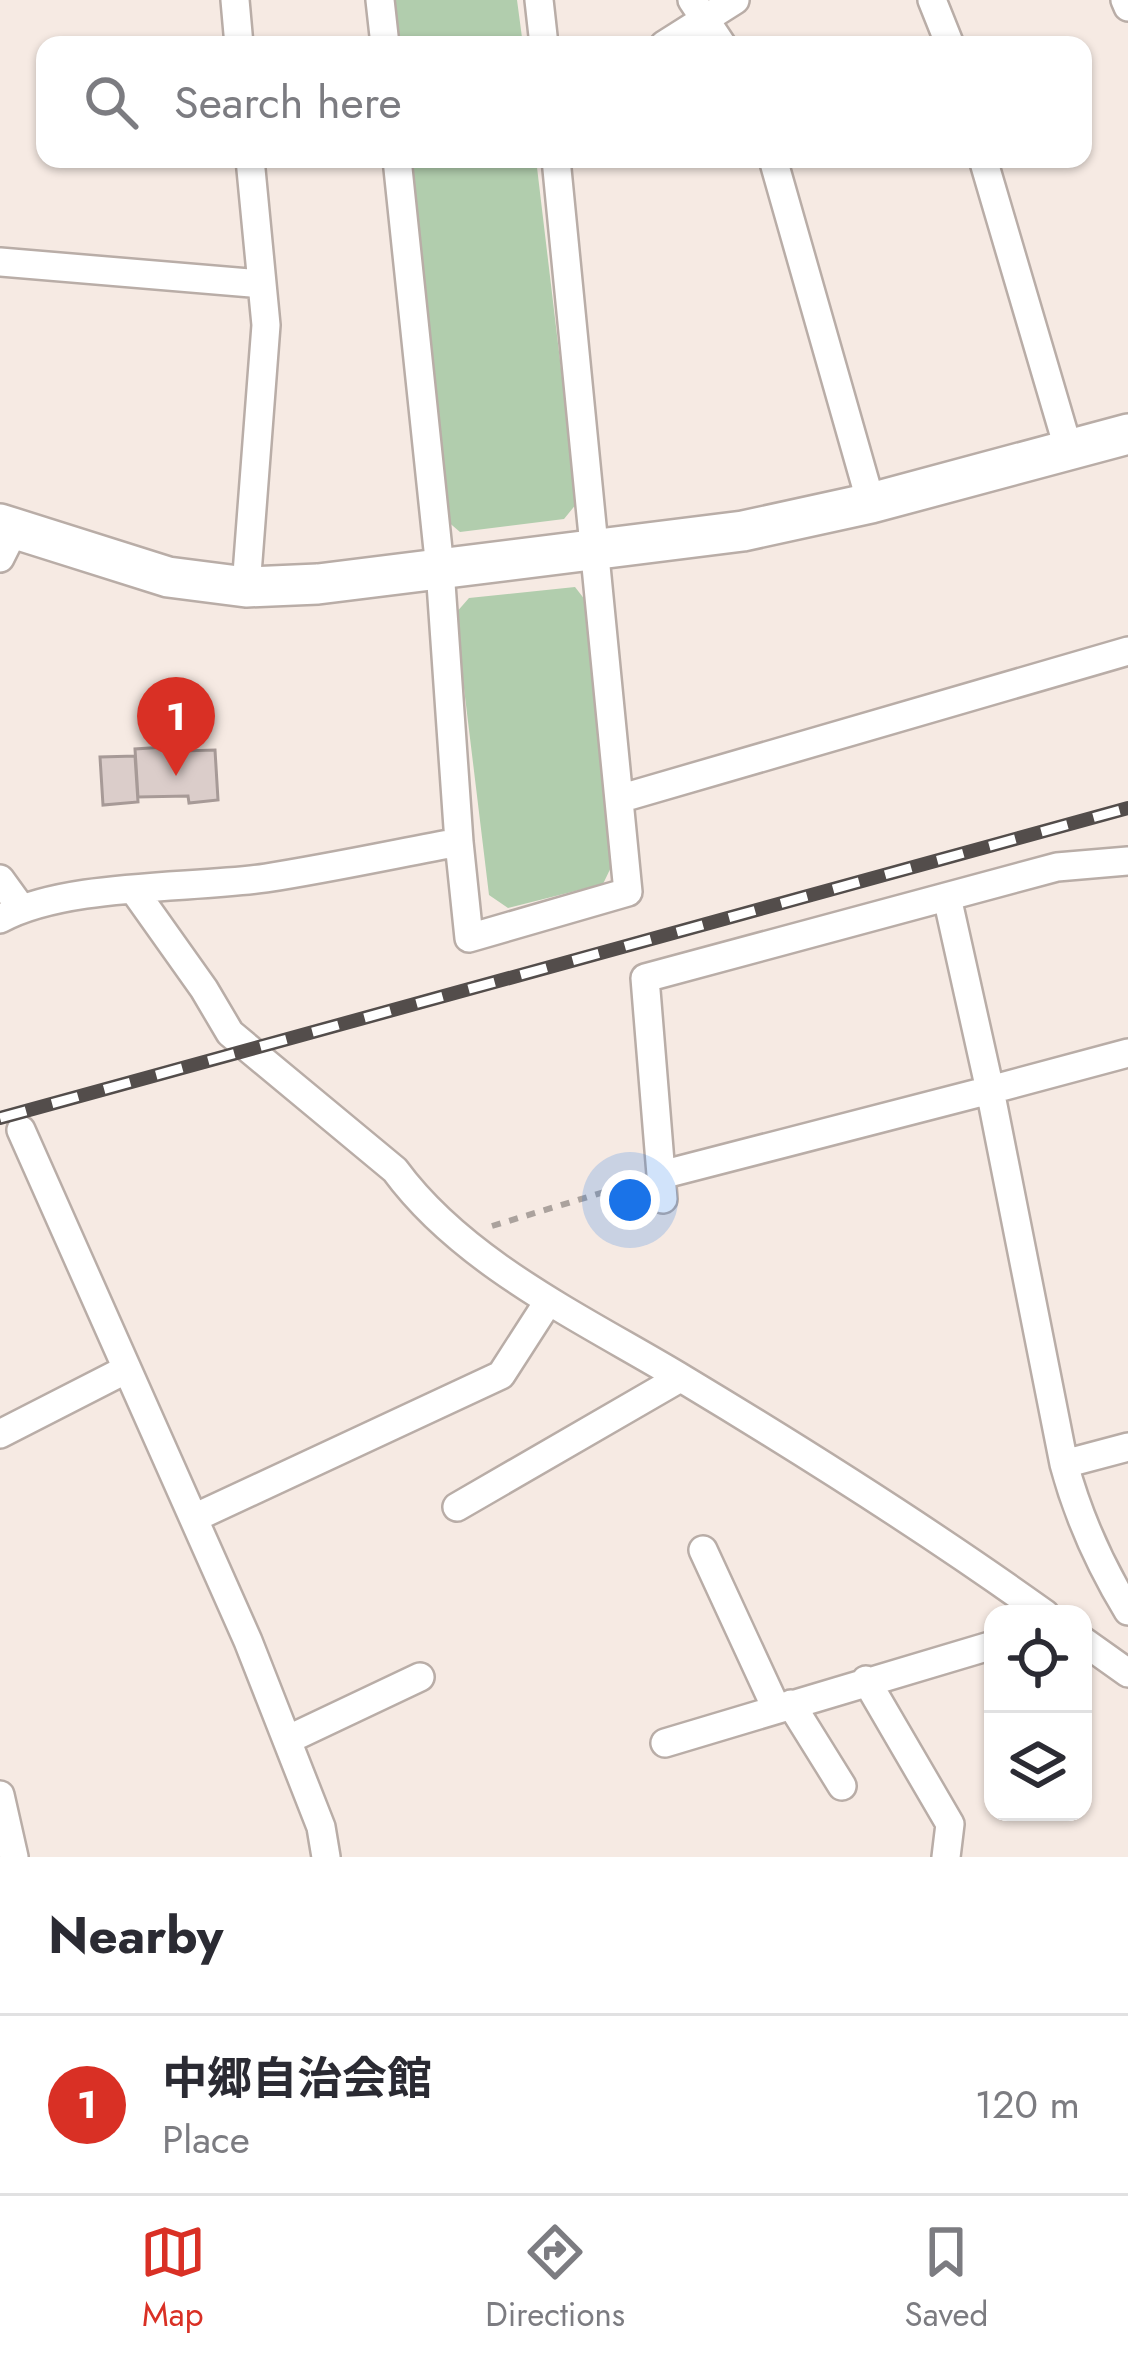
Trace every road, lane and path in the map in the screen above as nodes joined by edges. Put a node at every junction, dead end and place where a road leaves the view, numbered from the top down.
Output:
1 (235, 0) edge
2 (380, 0) edge
3 (539, 0) edge
4 (735, 0) edge
5 (932, 0) edge
6 (698, 9) edge
7 (238, 36) edge
8 (384, 36) edge
9 (543, 36) edge
10 (672, 36) edge
11 (716, 36) edge
12 (947, 36) edge
13 (251, 168) edge
14 (398, 168) edge
15 (557, 168) edge
16 (776, 168) edge
17 (986, 168) edge
18 (0, 262) edge
19 (262, 284) junction
20 (1128, 434) edge
21 (1069, 451) junction
22 (872, 503) junction
23 (5, 537) edge
24 (595, 550) junction
25 (440, 569) junction
26 (246, 587) junction
27 (1128, 651) edge
28 (622, 798) junction
29 (459, 842) junction
30 (1128, 861) edge
31 (0, 879) edge
32 (133, 889) junction
33 (947, 897) junction
34 (11, 914) edge
35 (1128, 1053) edge
36 (990, 1090) junction
37 (21, 1130) dead end
38 (662, 1187) junction
39 (460, 1235) junction
40 (548, 1302) junction
41 (128, 1369) junction
42 (680, 1378) junction
43 (0, 1434) edge
44 (1128, 1447) edge
45 (1064, 1464) junction
46 (457, 1507) dead end
47 (194, 1518) junction
48 (704, 1550) dead end
49 (1028, 1605) edge
50 (1128, 1611) edge
51 (984, 1647) edge
52 (1092, 1647) edge
53 (1128, 1673) edge
54 (420, 1677) dead end
55 (866, 1680) junction
56 (784, 1706) junction
57 (287, 1740) junction
58 (665, 1743) dead end
59 (842, 1786) dead end
60 (0, 1795) edge
61 (14, 1857) edge
62 (326, 1857) edge
63 (946, 1857) edge

1 - 7 street
2 - 8 street
3 - 9 street
4 - 6 street
5 - 12 street
6 - 10 street
6 - 11 street
13 - 19 street
14 - 25 street
15 - 24 street
16 - 22 street
17 - 21 street
18 - 19 street
19 - 26 street
20 - 21 street
21 - 22 street
22 - 24 street
23 - 26 street
24 - 25 street
24 - 28 street
25 - 26 street
25 - 29 street
27 - 28 street
28 - 29 street
29 - 32 street
30 - 33 street
31 - 34 street
32 - 34 street
32 - 39 street
33 - 36 street
33 - 38 street
35 - 36 street
36 - 38 street
36 - 45 street
37 - 41 street
38 - 39 path
39 - 40 street
40 - 42 street
40 - 47 street
41 - 43 street
41 - 47 street
42 - 46 street
42 - 49 street
44 - 45 street
45 - 50 street
47 - 57 street
48 - 56 street
51 - 55 street
52 - 53 street
54 - 57 street
55 - 56 street
55 - 63 street
56 - 58 street
56 - 59 street
57 - 62 street
60 - 61 street

